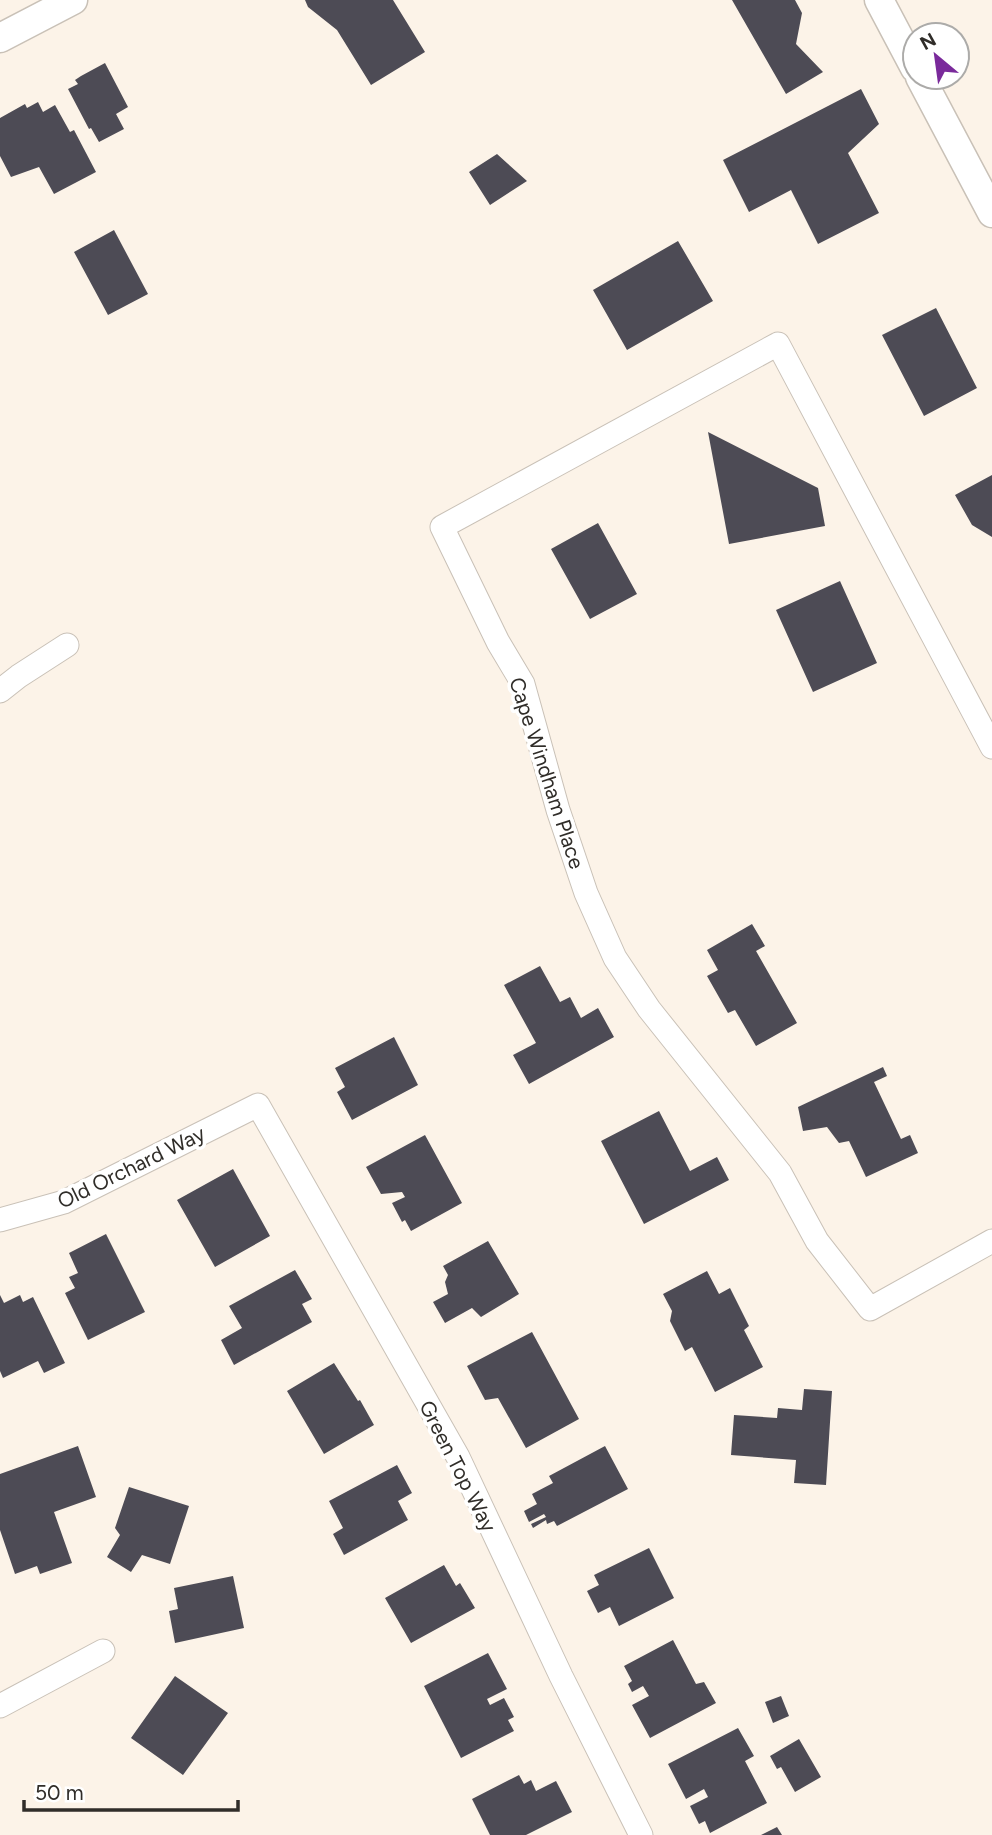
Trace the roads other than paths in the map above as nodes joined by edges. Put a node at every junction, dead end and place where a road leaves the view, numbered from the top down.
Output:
1 (73, 0) edge
2 (879, 0) edge
3 (0, 38) edge
4 (901, 42) edge
5 (929, 91) edge
6 (985, 184) edge
7 (992, 213) edge
8 (68, 646) dead end
9 (0, 691) edge
10 (992, 747) edge
11 (258, 1105) joint
12 (0, 1220) edge
13 (992, 1241) edge
14 (103, 1651) dead end
15 (0, 1706) edge
16 (641, 1835) edge

1 - 3 street
2 - 4 street
5 - 6 street
6 - 7 street
8 - 9 street
10 - 13 street, Cape Windham Place
11 - 12 street, Old Orchard Way
11 - 16 street, Green Top Way
14 - 15 street

